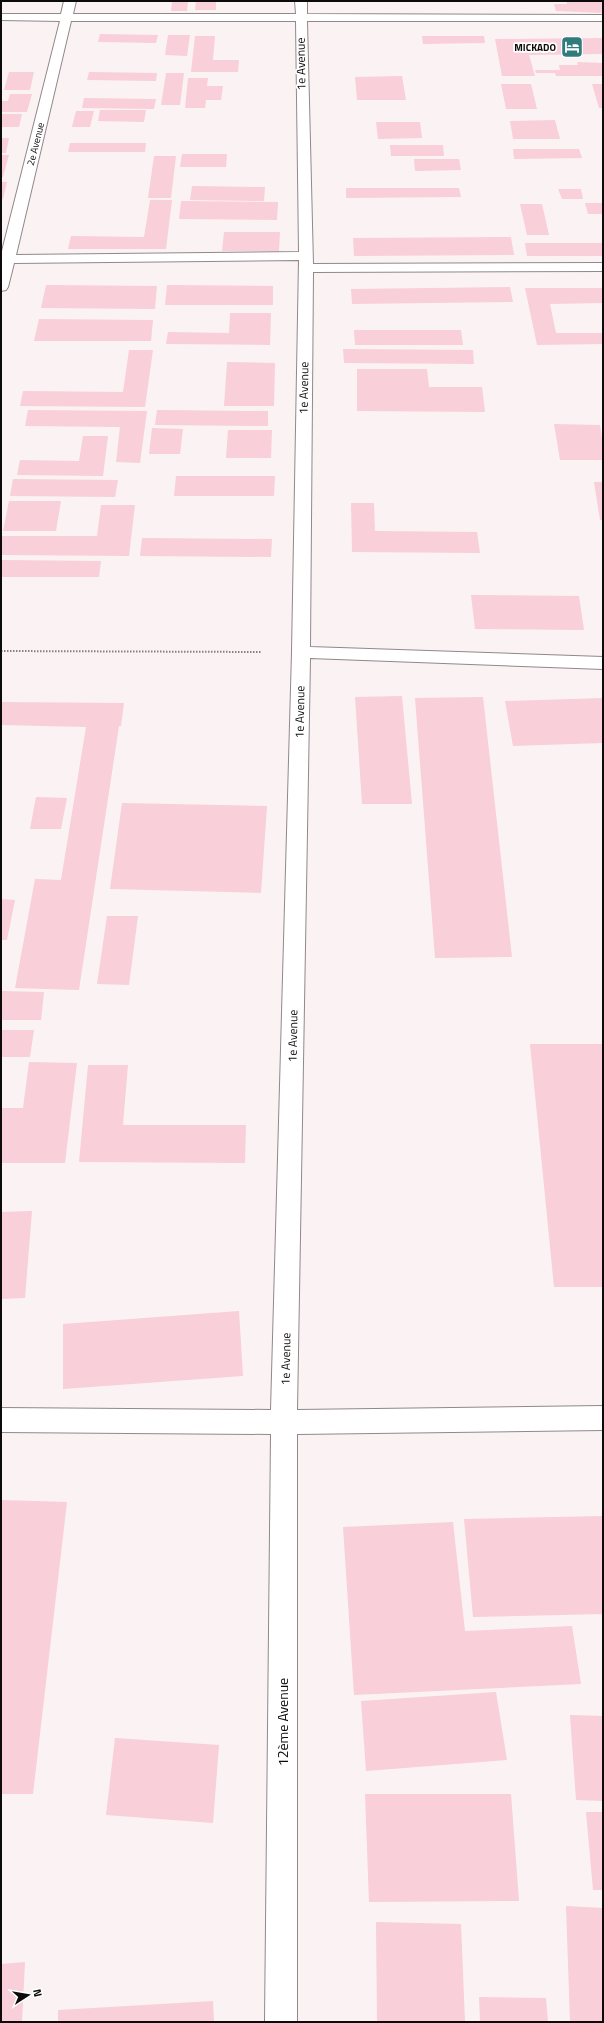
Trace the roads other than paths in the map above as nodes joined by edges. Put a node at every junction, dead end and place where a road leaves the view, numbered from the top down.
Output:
1 (70, 1) edge
2 (301, 9) edge
3 (1, 17) edge
4 (67, 18) junction
5 (603, 18) edge
6 (4, 259) edge
7 (305, 262) junction
8 (603, 266) edge
9 (1, 288) edge
10 (301, 652) junction
11 (603, 663) edge
12 (603, 1418) edge
13 (1, 1420) edge
14 (284, 1422) junction
15 (282, 2022) edge

1 - 4 street, 2e Avenue
2 - 4 street
2 - 5 street
2 - 7 street, 1e Avenue
3 - 4 street
4 - 6 street, 2e Avenue
6 - 7 street
6 - 9 street, 2e Avenue
7 - 8 street
7 - 10 street, 1e Avenue
10 - 11 street
10 - 14 street, 1e Avenue
12 - 14 street
13 - 14 street
14 - 15 street, 12ème Avenue

